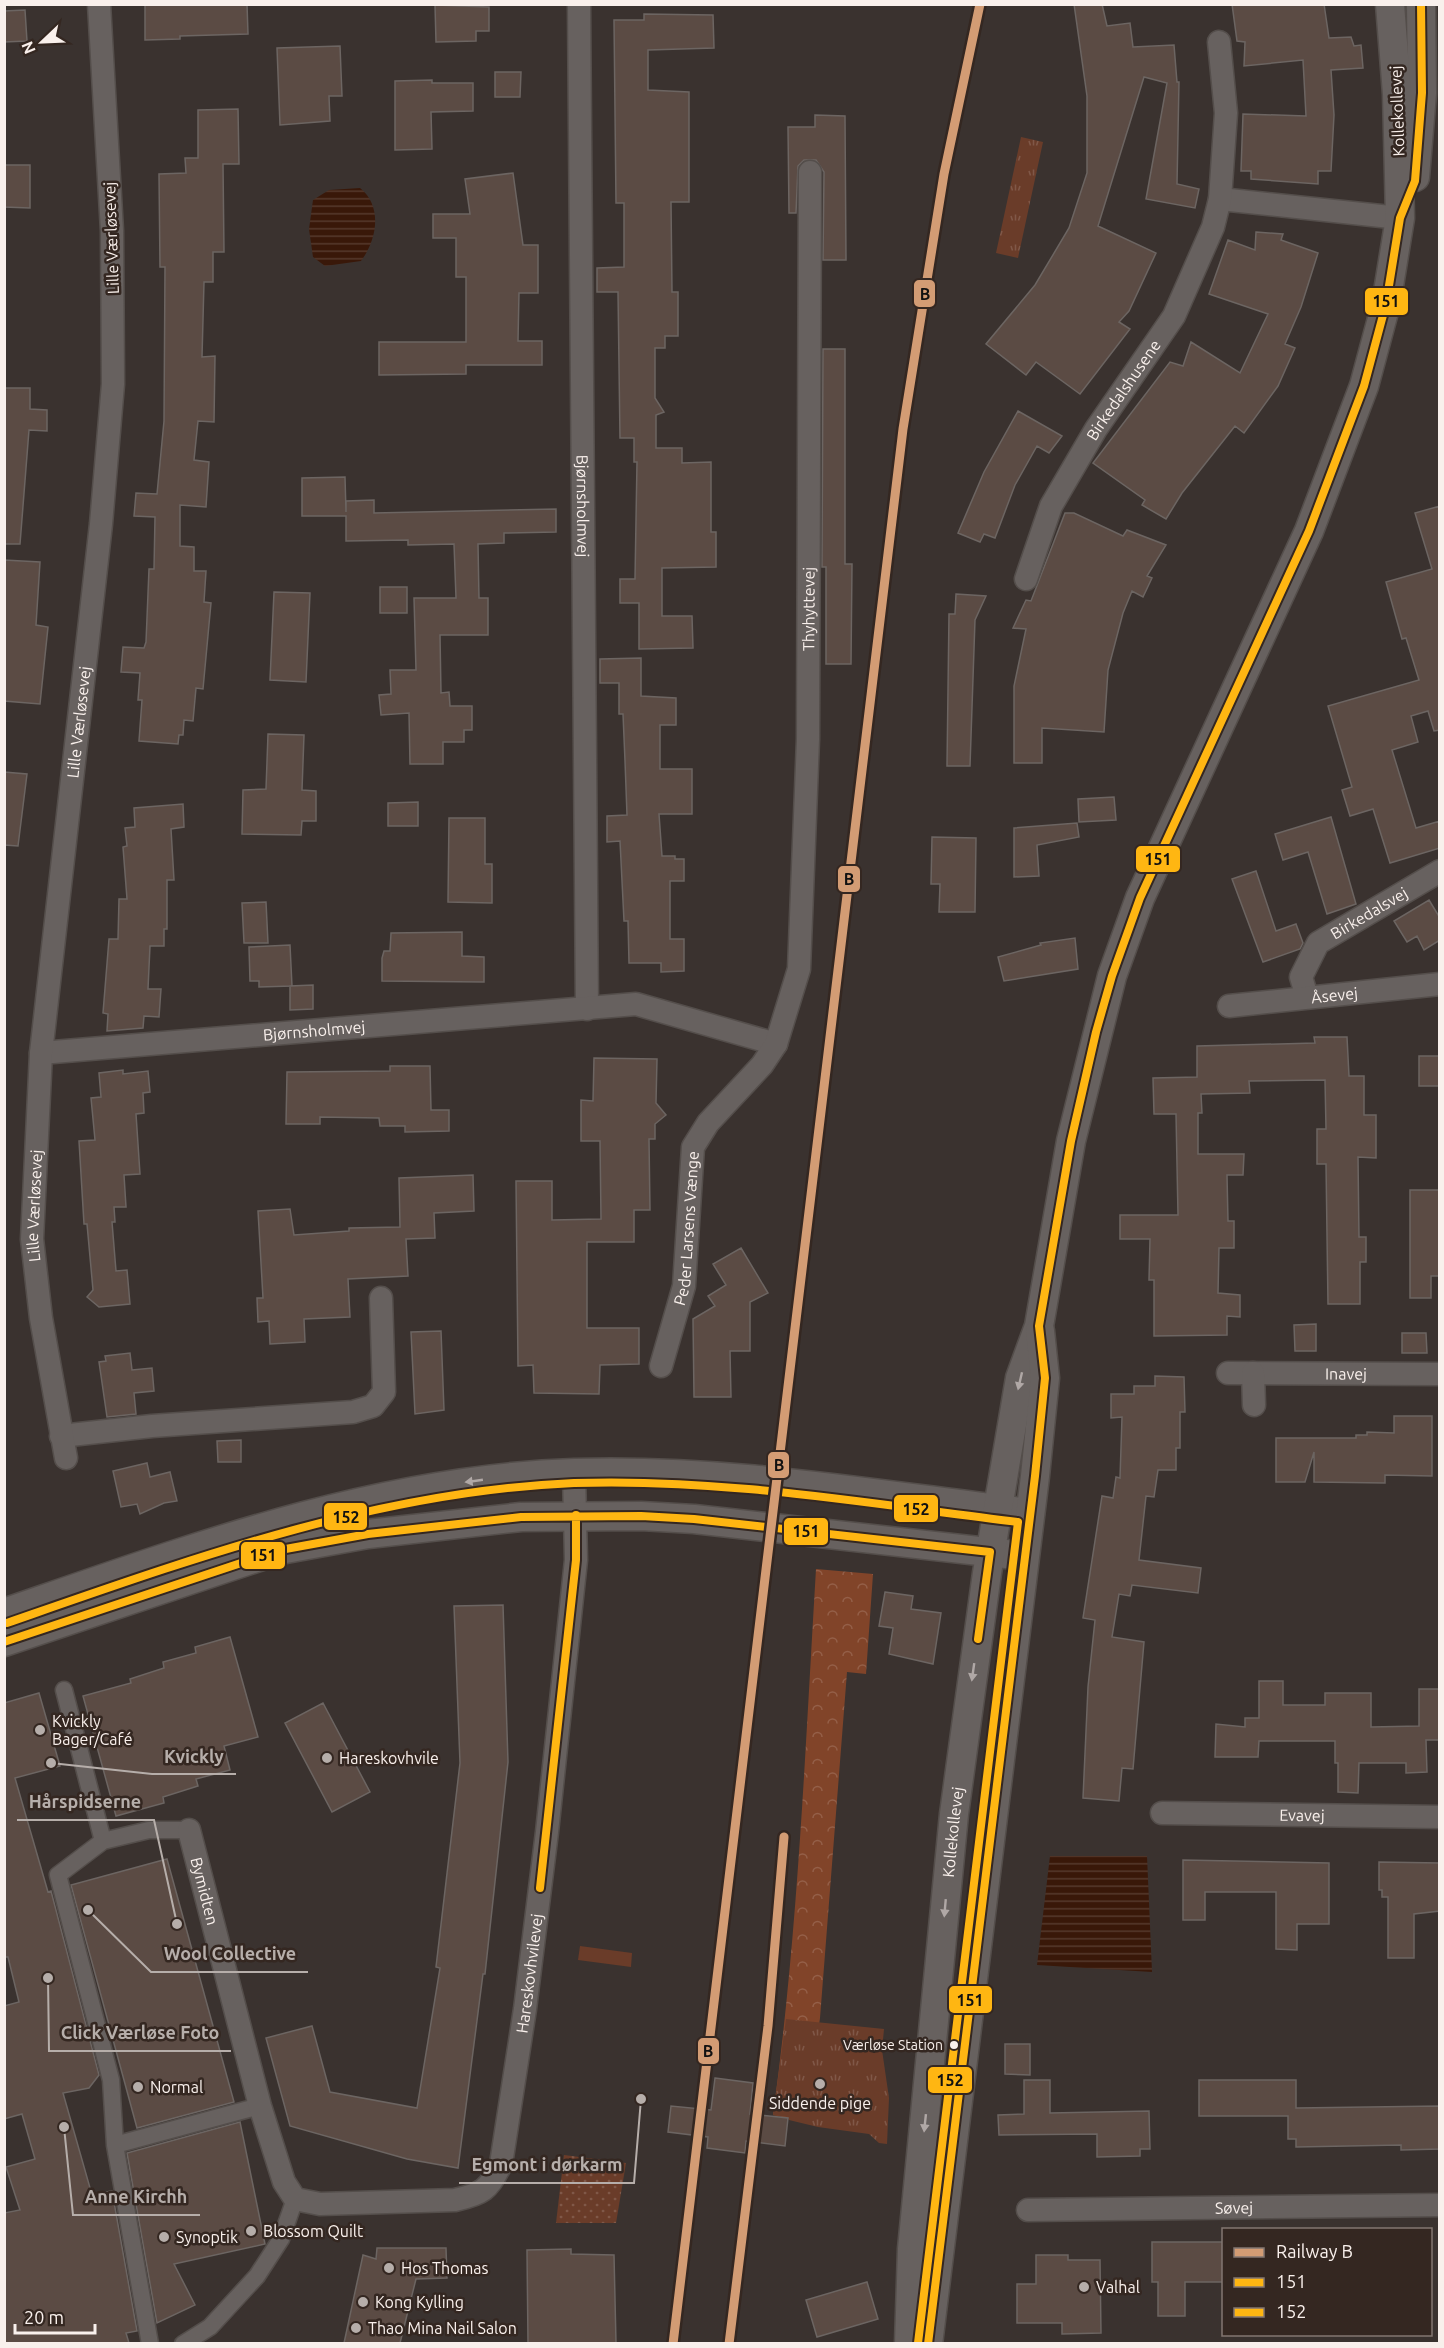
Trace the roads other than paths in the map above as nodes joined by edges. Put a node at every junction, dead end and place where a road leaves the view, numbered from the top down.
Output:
1 (99, 4) edge
2 (579, 4) edge
3 (1390, 4) edge
4 (1421, 4) edge
5 (1219, 42) dead end
6 (810, 172) dead end
7 (1221, 199) junction
8 (1400, 218) junction
9 (1026, 579) dead end
10 (1440, 871) edge
11 (1440, 984) edge
12 (1307, 997) junction
13 (1229, 1006) dead end
14 (587, 1009) junction
15 (776, 1044) junction
16 (41, 1053) junction
17 (381, 1298) dead end
18 (1039, 1326) junction
19 (661, 1366) dead end
20 (1228, 1373) dead end
21 (1253, 1373) junction
22 (1440, 1374) edge
23 (1254, 1405) dead end
24 (574, 1473) junction
25 (998, 1509) junction
26 (1030, 1513) junction
27 (576, 1515) junction
28 (990, 1552) junction
29 (1024, 1556) junction
30 (4, 1613) edge
31 (4, 1641) edge
32 (64, 1690) dead end
33 (1162, 1813) dead end
34 (1440, 1817) edge
35 (189, 1830) joint
36 (103, 1841) junction
37 (260, 2106) junction
38 (115, 2145) junction
39 (295, 2199) junction
40 (1440, 2205) edge
41 (1028, 2210) dead end
42 (150, 2343) edge
43 (183, 2343) edge
44 (909, 2343) edge
45 (928, 2343) edge

1 - 16 street, Lille Værløsevej
2 - 14 street, Bjørnsholmvej
3 - 8 street, Kollekollevej
4 - 8 street, Kollekollevej
5 - 7 street, Birkedalshusene
6 - 15 street, Thyhyttevej
7 - 8 street
7 - 9 street, Birkedalshusene
8 - 18 street, Kollekollevej
10 - 12 street, Birkedalsvej
11 - 12 street, Åsevej
12 - 13 street, Åsevej
14 - 15 street, Bjørnsholmvej
14 - 16 street, Bjørnsholmvej
15 - 19 street, Peder Larsens Vænge
16 - 17 street, Lille Værløsevej
18 -> 25 street, Kollekollevej
18 - 26 street, Kollekollevej
20 - 21 street, Inavej
21 - 22 street, Inavej
21 - 23 street
24 - 25 street
24 - 27 street, Hareskovhvilevej
24 -> 30 street
25 - 26 street
25 - 28 street, Kollekollevej
26 - 29 street, Kollekollevej
27 - 28 street
27 - 31 street
27 - 39 street, Hareskovhvilevej
28 - 29 street
28 -> 44 street, Kollekollevej
29 - 45 street, Kollekollevej
32 - 36 street
33 - 34 street, Evavej
35 - 36 street, Bymidten
35 - 37 street, Bymidten
36 - 38 street, Bymidten
37 - 38 street
37 - 39 street, Bymidten
38 - 42 street, Bymidten
39 - 43 street
40 - 41 street, Søvej

